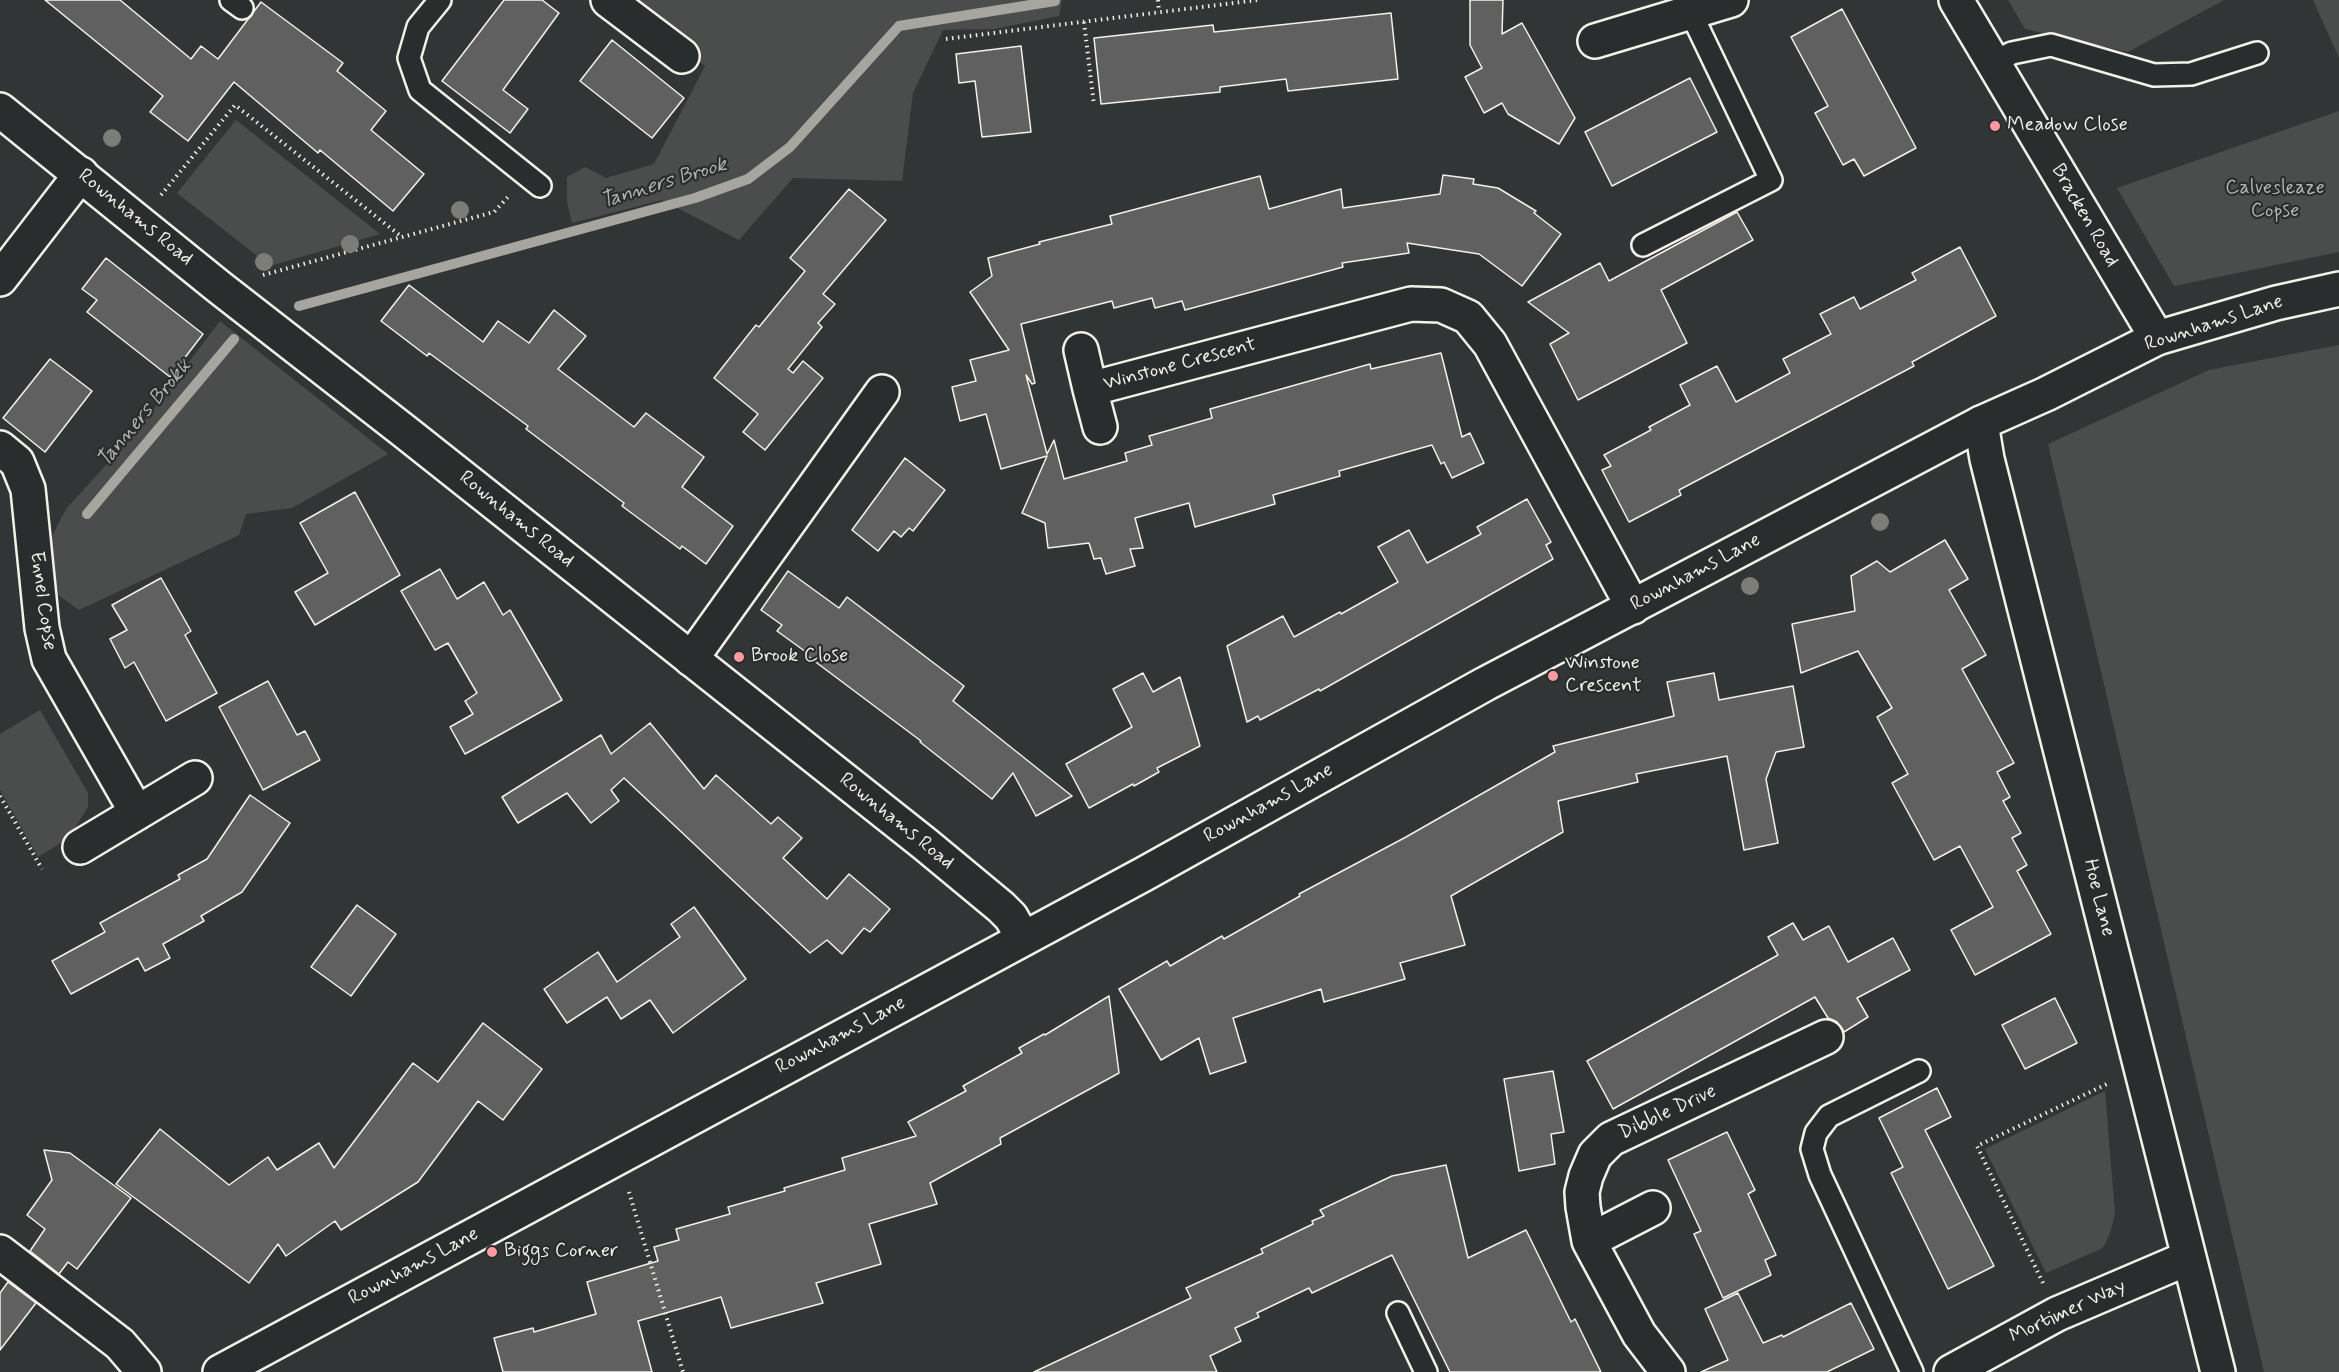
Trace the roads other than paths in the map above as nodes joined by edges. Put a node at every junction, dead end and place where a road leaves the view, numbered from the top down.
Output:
1 (440, 0) edge
2 (608, 0) edge
3 (1731, 0) edge
4 (1956, 0) edge
5 (1690, 11) junction
6 (1595, 41) dead end
7 (2257, 53) dead end
8 (682, 56) dead end
9 (1994, 62) junction
10 (0, 110) edge
11 (81, 174) junction
12 (534, 181) road end
13 (1643, 245) dead end
14 (0, 279) edge
15 (2339, 289) edge
16 (2157, 338) junction
17 (1081, 350) dead end
18 (1090, 388) junction
19 (882, 392) dead end
20 (1981, 423) junction
21 (1100, 427) dead end
22 (0, 448) edge
23 (1633, 607) junction
24 (690, 659) junction
25 (195, 778) dead end
26 (137, 813) junction
27 (80, 847) dead end
28 (1023, 938) junction
29 (1826, 1037) dead end
30 (1919, 1071) dead end
31 (1653, 1208) dead end
32 (1589, 1241) junction
33 (0, 1252) edge
34 (2188, 1258) junction
35 (1398, 1313) dead end
36 (1963, 1369) edge
37 (144, 1372) edge
38 (220, 1372) edge
39 (1426, 1372) edge
40 (1668, 1372) edge
41 (1912, 1372) edge
42 (2218, 1372) edge

1 - 12 lane
2 - 8 street
3 - 5 street
4 - 9 street, Bracken Road
5 - 6 street
5 - 13 lane
7 - 9 lane
9 - 16 street, Bracken Road
10 - 11 street, Rownhams Road
11 - 14 street
11 - 24 street, Rownhams Road
15 - 16 street, Rownhams Lane
16 - 20 street, Rownhams Lane
17 - 18 street, Winstone Crescent
18 - 21 street, Winstone Crescent
18 - 23 street, Winstone Crescent
19 - 24 street
20 - 23 street, Rownhams Lane
20 - 34 street, Hoe Lane
22 - 26 street, Ennel Copse
23 - 28 street, Rownhams Lane
24 - 28 street, Rownhams Road
25 - 26 street
26 - 27 street
28 - 38 street, Rownhams Lane
29 - 32 street, Dibble Drive
30 - 41 lane
31 - 32 street
32 - 40 street, Dibble Drive
33 - 37 street
34 - 36 street, Mortimer Way
34 - 42 street, Hoe Lane
35 - 39 lane

